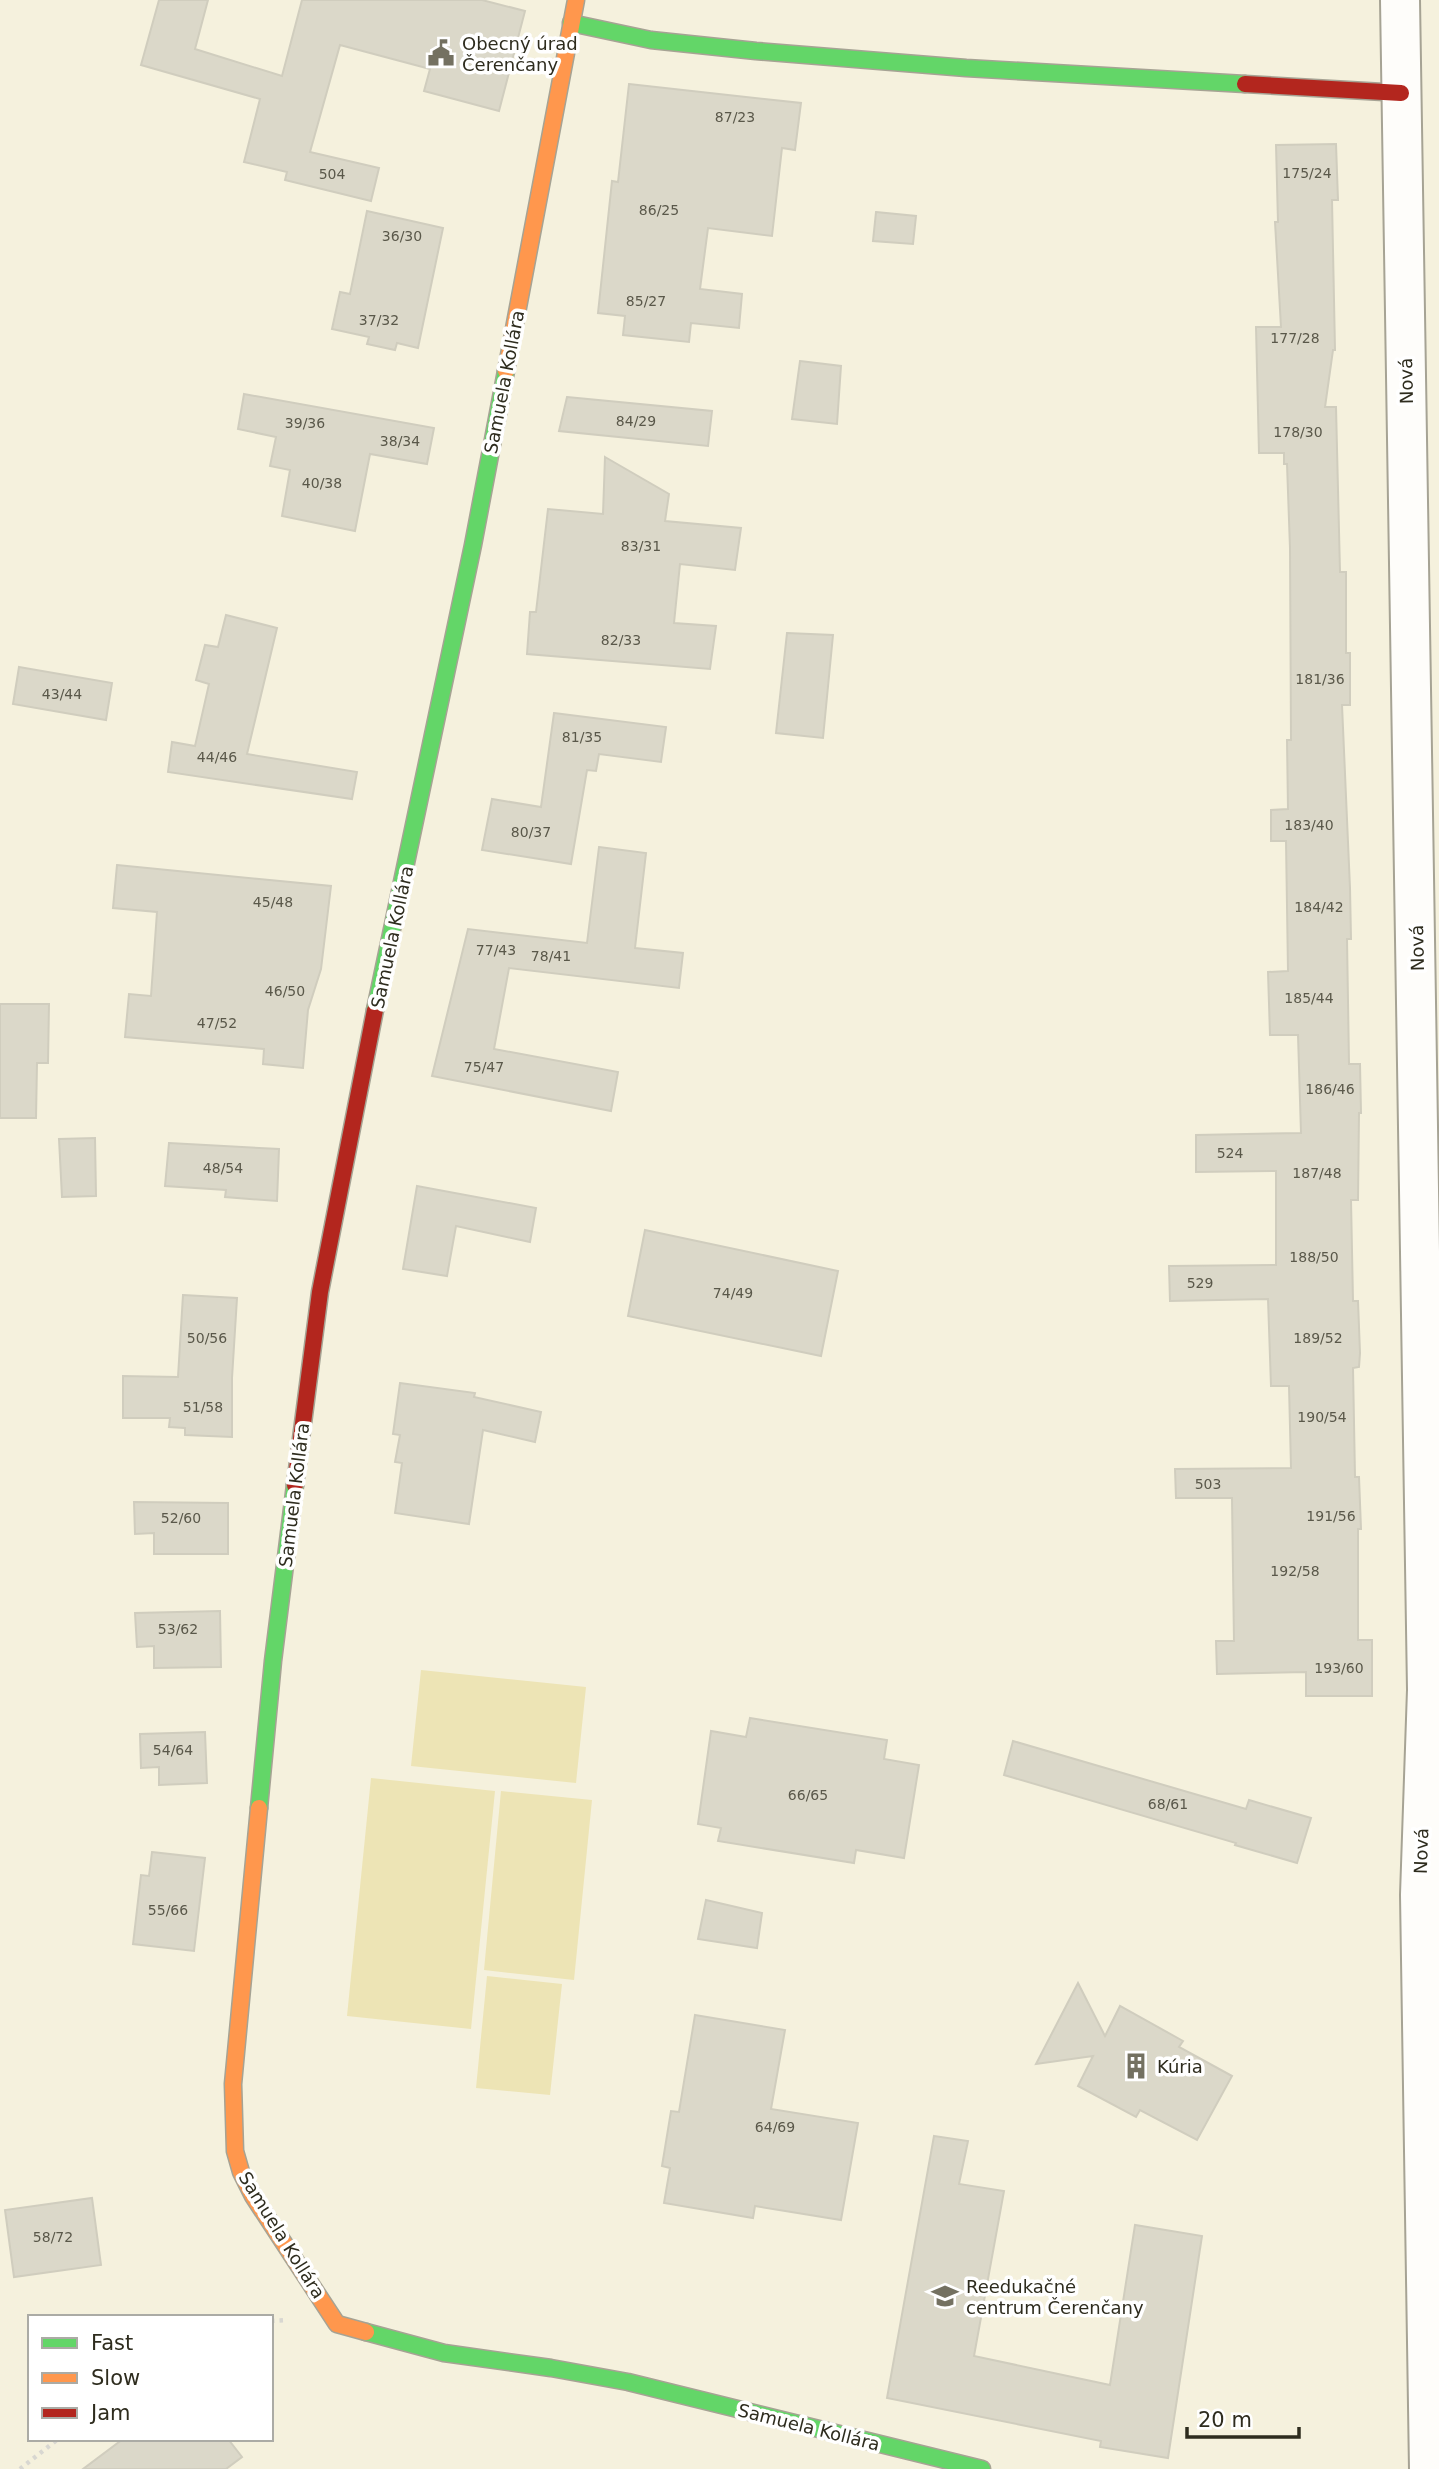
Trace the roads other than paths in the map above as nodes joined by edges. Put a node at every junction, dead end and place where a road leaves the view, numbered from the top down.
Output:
1 (576, 0) edge
2 (1400, 0) edge
3 (571, 23) junction
4 (1401, 93) junction
5 (982, 2469) edge
6 (1429, 2469) edge

1 - 3 street, Samuela Kollára
2 - 4 street, Nová
3 - 4 street
3 - 5 street, Samuela Kollára
4 - 6 street, Nová

